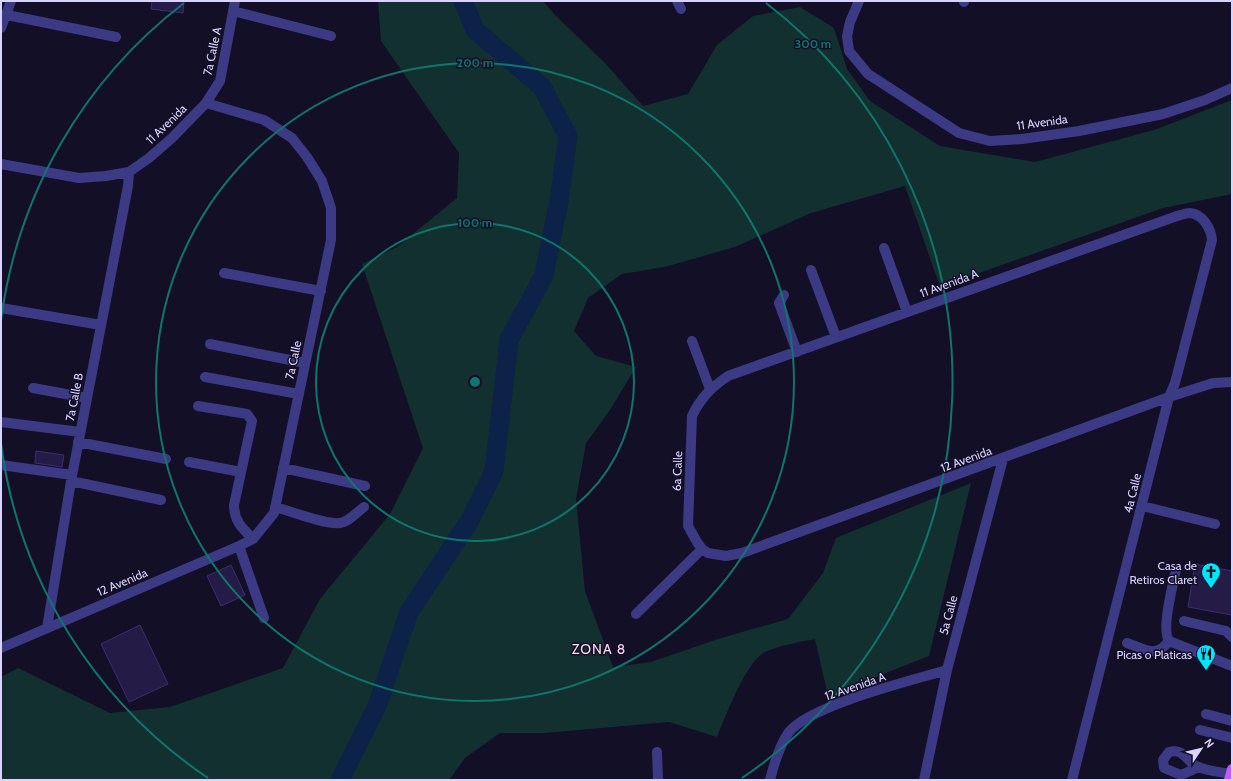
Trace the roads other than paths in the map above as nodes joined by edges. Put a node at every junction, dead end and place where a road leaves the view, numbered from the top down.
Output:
1 (11, 1) edge
2 (859, 1) edge
3 (234, 6) edge
4 (7, 15) junction
5 (1, 27) edge
6 (331, 36) dead end
7 (116, 37) dead end
8 (1232, 88) edge
9 (206, 102) junction
10 (1, 164) edge
11 (128, 172) junction
12 (1200, 217) joint
13 (884, 248) dead end
14 (812, 270) dead end
15 (224, 273) dead end
16 (321, 291) junction
17 (784, 295) dead end
18 (1, 308) edge
19 (907, 312) junction
20 (101, 325) junction
21 (836, 337) junction
22 (692, 341) dead end
23 (210, 344) dead end
24 (796, 352) junction
25 (306, 363) junction
26 (206, 377) dead end
27 (1232, 382) edge
28 (33, 388) dead end
29 (710, 389) junction
30 (299, 394) junction
31 (1170, 397) junction
32 (87, 398) junction
33 (198, 406) dead end
34 (1, 422) edge
35 (79, 437) junction
36 (166, 459) dead end
37 (1003, 459) junction
38 (189, 462) dead end
39 (1, 465) edge
40 (283, 468) junction
41 (241, 472) junction
42 (72, 478) junction
43 (365, 486) dead end
44 (161, 500) dead end
45 (1142, 506) junction
46 (275, 507) junction
47 (364, 507) dead end
48 (1215, 524) dead end
49 (253, 539) junction
50 (239, 546) junction
51 (705, 551) junction
52 (1176, 569) dead end
53 (636, 614) dead end
54 (264, 618) dead end
55 (1184, 621) dead end
56 (47, 628) junction
57 (1232, 637) edge
58 (1169, 642) junction
59 (1128, 643) dead end
60 (1, 648) edge
61 (1232, 664) edge
62 (947, 670) junction
63 (1206, 714) dead end
64 (1232, 721) edge
65 (1200, 730) dead end
66 (1232, 738) edge
67 (657, 752) dead end
68 (1199, 767) dead end
69 (1231, 774) edge
70 (658, 780) edge
71 (770, 780) edge
72 (924, 780) edge
73 (1072, 780) edge

1 - 4 street
2 - 8 street, 11 Avenida
3 - 6 street
3 - 9 street, 7a Calle A
4 - 5 street
4 - 7 street
9 - 11 street, 11 Avenida
9 - 16 street, 7a Calle
10 - 11 street, 11 Avenida
11 - 20 street, 7a Calle B
12 - 19 street, 11 Avenida A
12 - 31 street, 4a Calle
13 - 19 street
14 - 21 street
15 - 16 street
16 - 25 street, 7a Calle
17 - 24 street
18 - 20 street
19 - 21 street, 11 Avenida A
20 - 32 street, 7a Calle B
21 - 24 street, 11 Avenida A
22 - 29 street
23 - 25 street
24 - 29 street, 11 Avenida A
25 - 30 street, 7a Calle
26 - 30 street
27 - 31 street, 12 Avenida
28 - 32 street
29 - 51 street, 6a Calle
30 - 40 street, 7a Calle
31 - 37 street, 12 Avenida
31 - 45 street, 4a Calle
32 - 35 street, 7a Calle B
33 - 41 street
34 - 35 street
35 - 36 street
35 - 42 street, 7a Calle B
37 - 51 street, 12 Avenida
37 - 62 street, 5a Calle
38 - 41 street
39 - 42 street
40 - 43 street
40 - 46 street, 7a Calle
41 - 49 street
42 - 44 street
42 - 56 street, 7a Calle B
45 - 48 street
45 - 73 street, 4a Calle
46 - 47 street
46 - 49 street, 7a Calle
49 - 50 street, 12 Avenida
50 - 54 street
50 - 56 street, 12 Avenida
51 - 53 street
52 - 58 street
55 - 57 street
56 - 60 street, 12 Avenida
58 - 59 street
58 - 61 street
62 - 71 street, 12 Avenida A
62 - 72 street, 5a Calle
63 - 64 street
65 - 66 street
67 - 70 street
68 - 69 street

